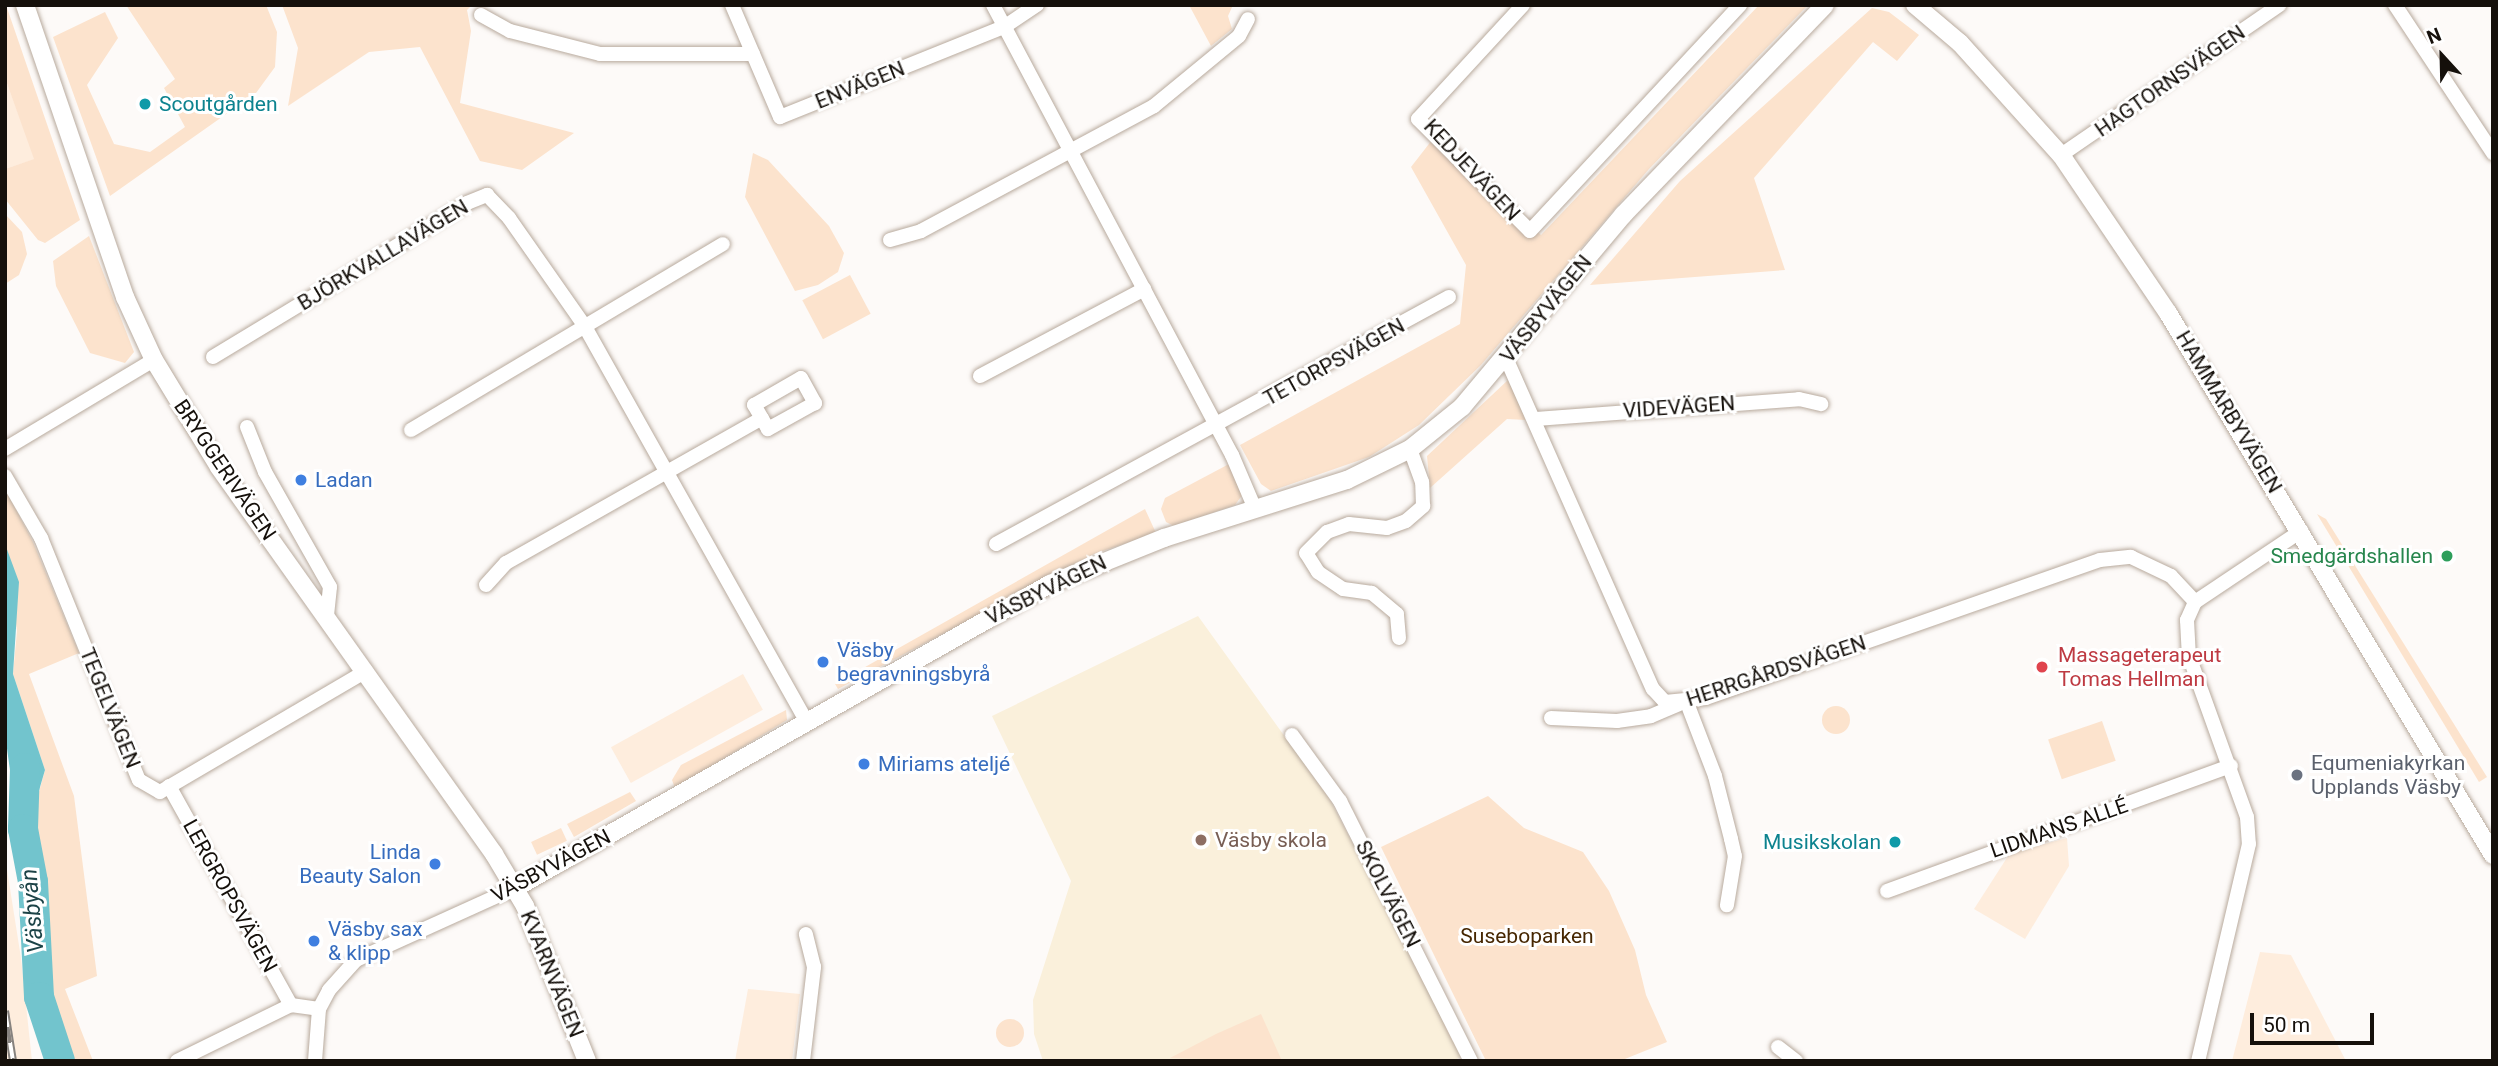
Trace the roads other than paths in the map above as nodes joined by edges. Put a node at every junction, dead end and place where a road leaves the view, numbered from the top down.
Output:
1 (25, 5) edge
2 (732, 5) edge
3 (993, 5) edge
4 (1037, 5) edge
5 (1523, 5) edge
6 (1740, 5) edge
7 (1825, 5) edge
8 (1915, 5) edge
9 (2279, 5) edge
10 (2395, 5) edge
11 (481, 15) dead end
12 (1248, 19) dead end
13 (1004, 27) junction
14 (753, 54) junction
15 (1071, 153) junction
16 (2493, 153) edge
17 (2061, 155) junction
18 (890, 240) dead end
19 (723, 244) dead end
20 (1144, 289) junction
21 (1449, 297) dead end
22 (583, 325) junction
23 (213, 357) dead end
24 (1506, 358) junction
25 (154, 360) junction
26 (980, 376) dead end
27 (1821, 404) dead end
28 (762, 418) dead end
29 (1536, 419) junction
30 (1217, 426) junction
31 (247, 427) dead end
32 (411, 430) dead end
33 (5, 449) edge
34 (1410, 449) junction
35 (666, 473) junction
36 (5, 476) edge
37 (1255, 509) junction
38 (2301, 531) junction
39 (996, 544) dead end
40 (486, 584) dead end
41 (2195, 602) junction
42 (327, 615) junction
43 (1399, 638) dead end
44 (366, 671) junction
45 (1684, 703) junction
46 (1550, 718) dead end
47 (806, 720) junction
48 (1292, 735) dead end
49 (2231, 766) junction
50 (169, 786) junction
51 (2493, 855) edge
52 (515, 888) junction
53 (1887, 891) dead end
54 (1727, 905) dead end
55 (806, 934) dead end
56 (292, 1005) junction
57 (319, 1009) junction
58 (1778, 1047) dead end
59 (177, 1061) edge
60 (315, 1061) edge
61 (587, 1061) edge
62 (803, 1061) edge
63 (1471, 1061) edge
64 (1796, 1061) edge
65 (2198, 1061) edge

1 - 25 street, BRYGGERIVÄGEN
2 - 14 street, ENVÄGEN
3 - 13 street
4 - 13 street
5 - 6 street, KEDJEVÄGEN
7 - 24 street, VÄSBYVÄGEN
8 - 17 street, HAMMARBYVÄGEN
9 - 17 street, HAGTORNSVÄGEN
10 - 16 street
11 - 14 street
12 - 15 street
13 - 14 street, ENVÄGEN
13 - 15 street
15 - 18 street
15 - 20 street
17 - 38 street, HAMMARBYVÄGEN
19 - 22 street
20 - 26 street
20 - 30 street
21 - 30 street, TETORPSVÄGEN
22 - 23 street, BJÖRKVALLAVÄGEN
22 - 32 street
22 - 35 street, BJÖRKVALLAVÄGEN
24 - 29 street, HERRGÅRDSVÄGEN
24 - 34 street, VÄSBYVÄGEN
25 - 33 street
25 - 42 street, BRYGGERIVÄGEN
27 - 29 street, VIDEVÄGEN
28 - 35 street
29 - 45 street, HERRGÅRDSVÄGEN
30 - 37 street
30 - 39 street, TETORPSVÄGEN
31 - 42 street
34 - 37 street, VÄSBYVÄGEN
34 - 43 street
35 - 40 street
35 - 47 street, BJÖRKVALLAVÄGEN
36 - 50 street, TEGELVÄGEN
37 - 47 street, VÄSBYVÄGEN
38 - 41 street
38 - 51 street, HAMMARBYVÄGEN
41 - 45 street, HERRGÅRDSVÄGEN
41 - 49 street
42 - 44 street, BRYGGERIVÄGEN
44 - 50 street
44 - 52 street, BRYGGERIVÄGEN
45 - 46 street
45 - 54 street
47 - 52 street, VÄSBYVÄGEN
48 - 63 street, SKOLVÄGEN
49 - 53 street, LIDMANS ALLÉ
49 - 65 street
50 - 56 street, LERGROPSVÄGEN
52 - 57 street, VÄSBYVÄGEN
52 - 61 street, KVARNVÄGEN
55 - 62 street
56 - 57 street
56 - 59 street
57 - 60 street
58 - 64 street

